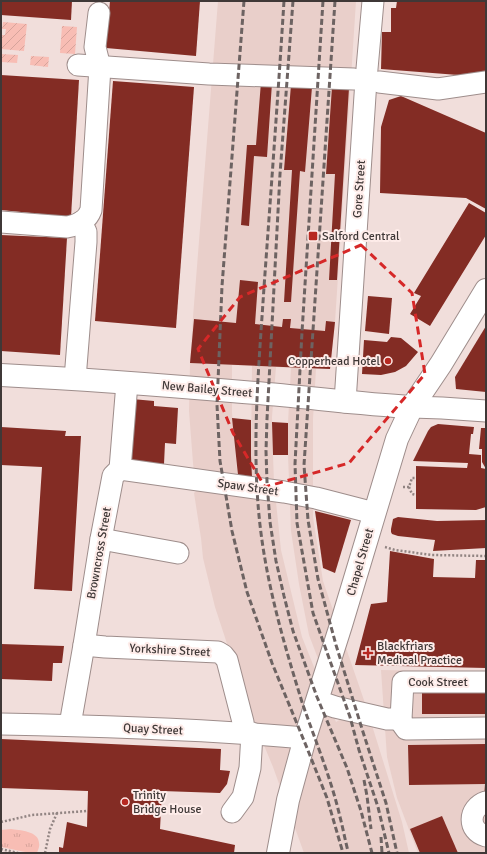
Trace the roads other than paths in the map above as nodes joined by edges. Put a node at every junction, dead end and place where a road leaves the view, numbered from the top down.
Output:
1 (373, 1) edge
2 (102, 9) edge
3 (78, 65) dead end
4 (100, 67) junction
5 (354, 79) dead end
6 (379, 82) dead end
7 (486, 82) edge
8 (1, 222) edge
9 (81, 222) junction
10 (486, 290) edge
11 (1, 375) edge
12 (75, 379) junction
13 (127, 383) junction
14 (345, 402) junction
15 (412, 407) junction
16 (486, 412) edge
17 (120, 469) junction
18 (374, 513) junction
19 (101, 539) junction
20 (178, 553) dead end
21 (84, 645) junction
22 (486, 682) edge
23 (317, 701) junction
24 (401, 719) junction
25 (1, 724) edge
26 (70, 725) junction
27 (486, 728) edge
28 (248, 733) junction
29 (305, 738) junction
30 (486, 802) edge
31 (232, 812) dead end
32 (486, 836) edge
33 (278, 853) edge

1 - 14 street, Gore Street
2 - 4 street
3 - 4 street
4 - 5 street
4 - 9 street
6 - 7 street
8 - 9 street
9 - 12 street
10 - 15 main road, Chapel Street
11 - 12 main road, New Bailey Street
12 - 13 main road, New Bailey Street
13 - 14 main road, New Bailey Street
13 - 17 street, Browncross Street
14 - 15 main road, New Bailey Street
15 - 16 street
15 - 18 main road, Chapel Street
17 - 18 street, Spaw Street
17 - 19 street, Browncross Street
18 - 23 main road, Chapel Street
19 - 20 street
19 - 21 street, Browncross Street
21 - 26 street, Browncross Street
21 - 28 street, Yorkshire Street
22 - 24 street, Cook Street
23 - 24 street
23 - 29 main road, Chapel Street
24 - 27 street
25 - 26 street, Quay Street
26 - 28 street, Quay Street
28 - 29 street, Quay Street
28 - 31 street
29 - 33 main road, Chapel Street
30 - 32 street

